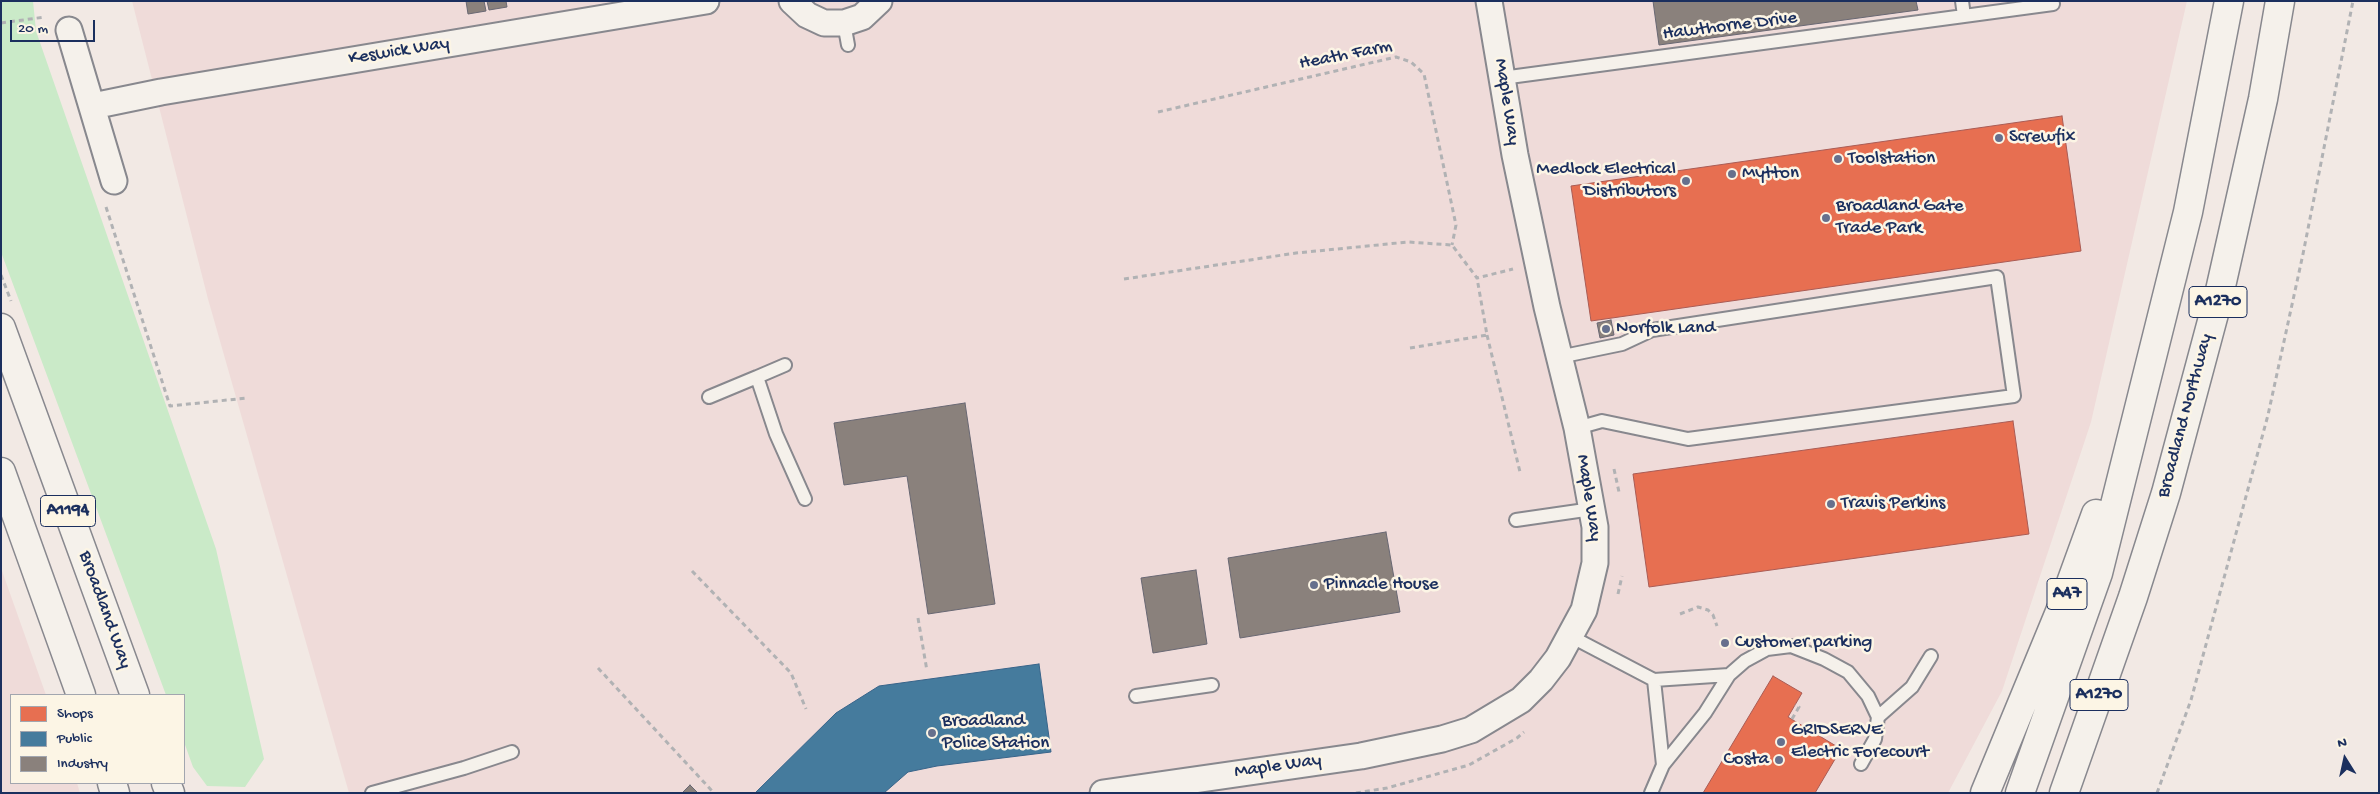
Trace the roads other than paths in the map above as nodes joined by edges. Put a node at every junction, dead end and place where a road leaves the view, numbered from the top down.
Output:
1 (706, 1) edge
2 (792, 1) edge
3 (879, 1) edge
4 (1489, 1) edge
5 (1962, 1) edge
6 (2229, 1) edge
7 (2280, 1) edge
8 (2052, 2) edge
9 (1964, 16) junction
10 (62, 22) road end
11 (1502, 78) junction
12 (93, 106) junction
13 (114, 181) road end
14 (1, 328) edge
15 (1559, 357) junction
16 (785, 365) dead end
17 (757, 376) junction
18 (2141, 393) junction
19 (709, 397) dead end
20 (1576, 428) junction
21 (1, 472) edge
22 (805, 499) dead end
23 (1592, 509) junction
24 (1516, 520) dead end
25 (1570, 636) junction
26 (1931, 656) dead end
27 (1729, 675) junction
28 (1654, 680) junction
29 (1212, 685) dead end
30 (81, 694) edge
31 (134, 694) edge
32 (1136, 696) dead end
33 (1878, 717) junction
34 (512, 752) dead end
35 (1861, 764) dead end
36 (1663, 765) junction
37 (1192, 786) edge
38 (372, 793) edge
39 (1103, 793) edge
40 (1651, 793) edge
41 (1985, 793) edge
42 (2020, 793) edge
43 (2064, 793) edge

1 - 12 street, Keswick Way
2 - 3 street
4 - 11 street, Maple Way
5 - 9 lane
6 - 18 highway, A1270
7 - 43 highway, Broadland Northway / A1270
8 - 9 lane, Hawthorne Drive
9 - 11 lane, Hawthorne Drive
10 - 12 street
11 - 15 street, Maple Way
12 - 13 street
14 - 31 highway, Broadland Way / A1194
15 - 20 street, Maple Way
15 - 20 lane
16 - 17 lane
17 - 19 lane
17 - 22 lane
18 - 41 highway, A47
18 - 42 highway, A1270
20 - 23 street, Maple Way
21 - 30 highway, A1194
23 - 24 lane
23 - 25 street, Maple Way
25 - 28 lane
25 - 37 street, Maple Way
26 - 33 lane
27 - 28 lane
27 - 33 lane
27 - 36 lane
28 - 36 lane
29 - 32 lane
33 - 35 lane
34 - 38 lane
36 - 40 lane
37 - 39 street, Maple Way

